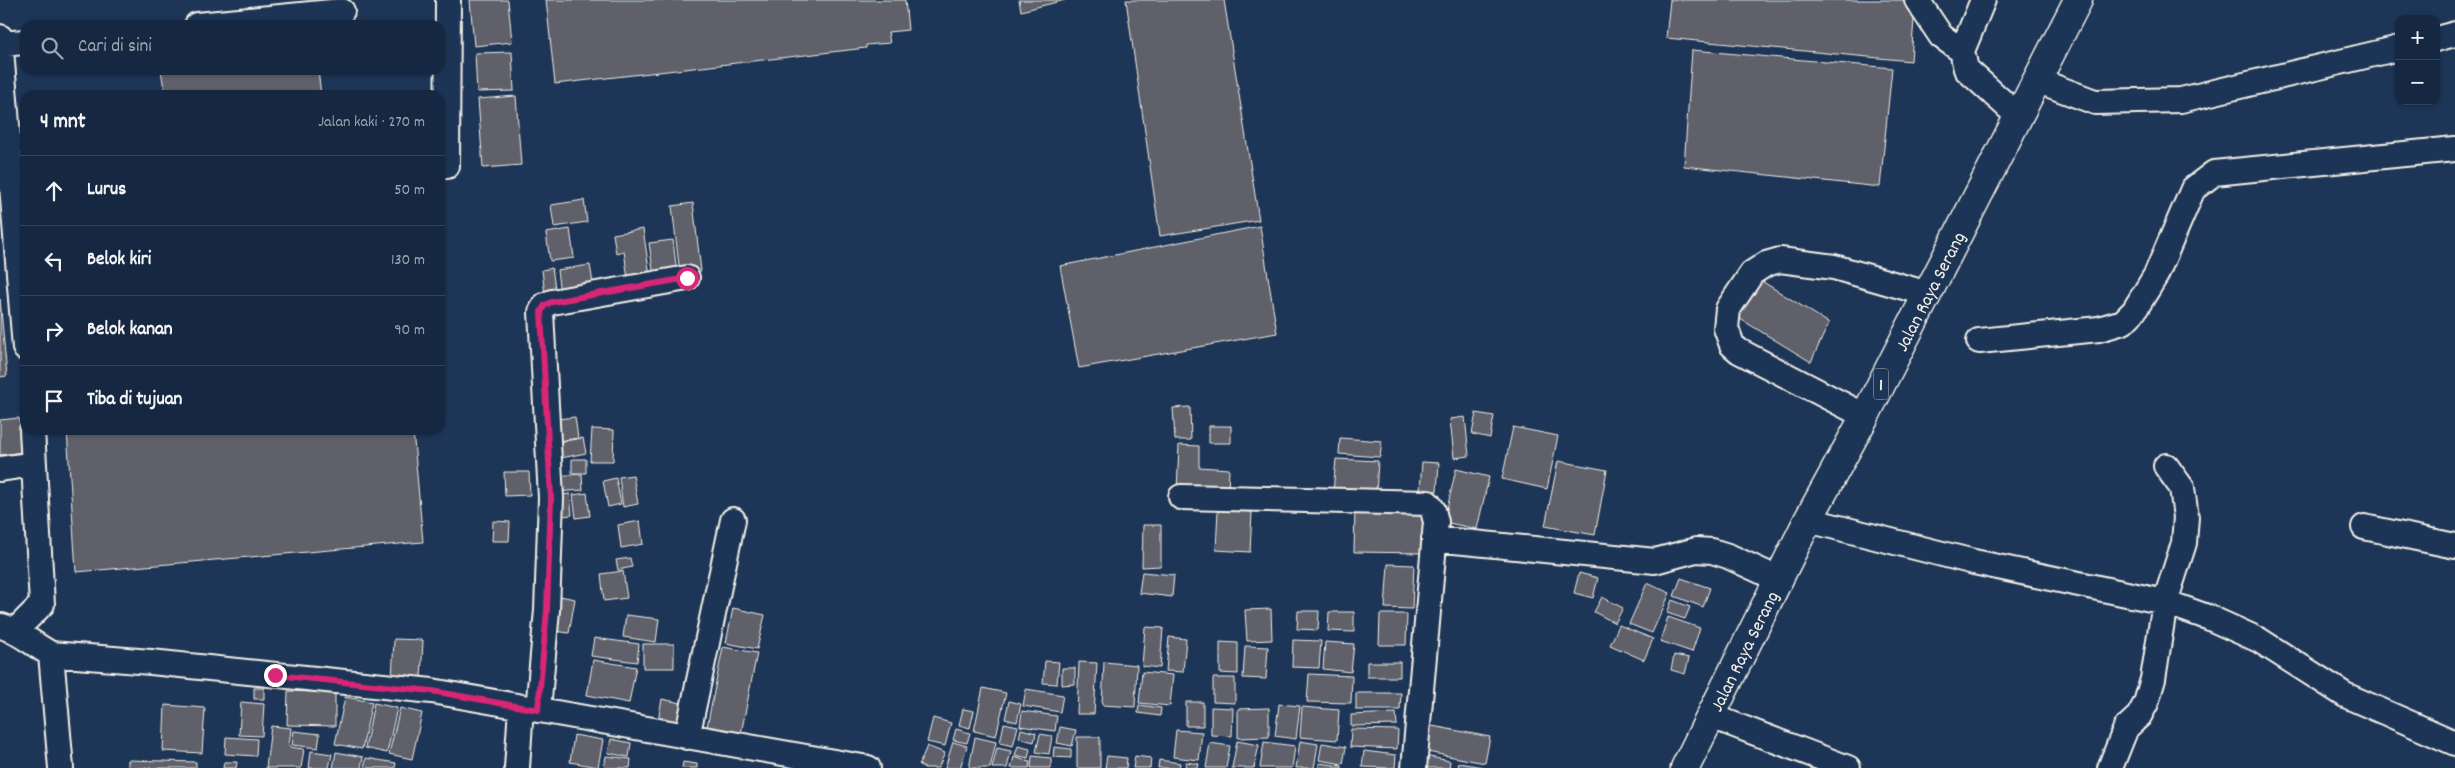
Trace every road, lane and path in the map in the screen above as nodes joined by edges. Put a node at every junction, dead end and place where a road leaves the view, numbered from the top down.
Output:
1 (448, 0) edge
2 (1917, 0) edge
3 (1983, 0) edge
4 (2078, 0) edge
5 (342, 11) dead end
6 (249, 20) edge
7 (2455, 34) edge
8 (2440, 38) edge
9 (0, 41) edge
10 (20, 42) edge
11 (2395, 49) edge
12 (1962, 51) junction
13 (2036, 80) junction
14 (2018, 116) junction
15 (2455, 150) edge
16 (447, 166) dead end
17 (687, 278) dead end
18 (20, 287) edge
19 (1928, 294) junction
20 (1979, 342) dead end
21 (1865, 416) junction
22 (32, 435) edge
23 (34, 464) junction
24 (2166, 466) dead end
25 (0, 469) edge
26 (1181, 497) dead end
27 (733, 520) dead end
28 (1808, 520) junction
29 (2364, 527) dead end
30 (1434, 538) junction
31 (2455, 546) edge
32 (1778, 579) junction
33 (2165, 602) junction
34 (8, 628) edge
35 (51, 654) junction
36 (529, 709) junction
37 (1710, 716) junction
38 (687, 737) junction
39 (2455, 743) edge
40 (61, 768) edge
41 (516, 768) edge
42 (868, 768) edge
43 (1414, 768) edge
44 (1684, 768) edge
45 (1848, 768) edge
46 (2110, 768) edge

1 - 16 street
2 - 12 street
3 - 12 street
4 - 13 highway, Jalan Raya Serang / 1
5 - 6 street
7 - 8 street
9 - 10 street
9 - 18 street
11 - 13 street
12 - 14 street
13 - 14 highway, Jalan Raya Serang / 1
14 - 19 highway, Jalan Raya Serang / 1
15 - 20 street
17 - 36 street
19 - 21 highway, Jalan Raya Serang / 1
19 - 21 street
21 - 28 highway, Jalan Raya Serang / 1
22 - 23 street
23 - 25 street
23 - 34 street
24 - 33 street
26 - 30 street
27 - 38 street
28 - 32 highway, Jalan Raya Serang / 1
28 - 33 street
29 - 31 street
30 - 32 street
30 - 43 street
32 - 37 highway, Jalan Raya Serang / 1
33 - 39 street
33 - 46 street
34 - 35 street
35 - 36 street
35 - 40 street
36 - 38 street
36 - 41 street
37 - 44 highway, Jalan Raya Serang / 1
37 - 45 street
38 - 42 street

